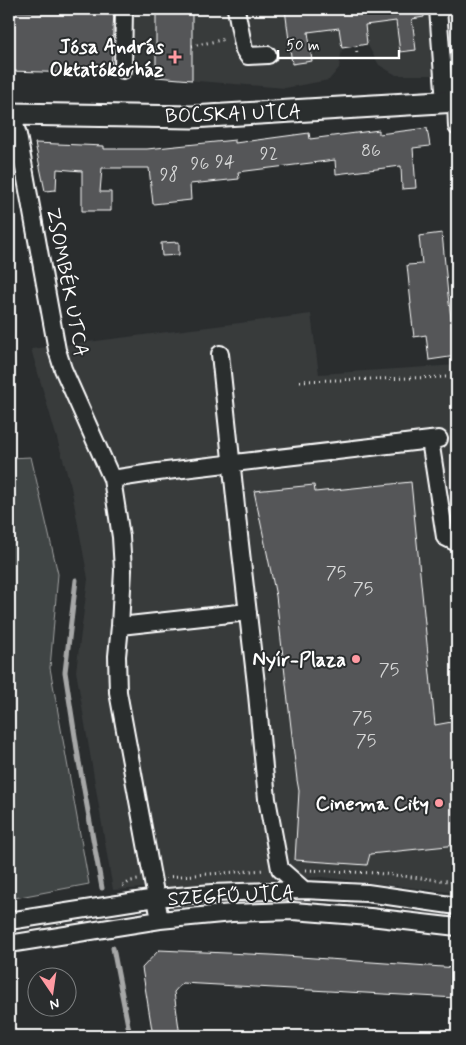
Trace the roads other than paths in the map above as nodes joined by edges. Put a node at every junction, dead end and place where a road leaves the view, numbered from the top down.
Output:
1 (124, 9) edge
2 (236, 9) edge
3 (438, 9) edge
4 (268, 55) dead end
5 (123, 70) dead end
6 (453, 102) edge
7 (10, 114) edge
8 (457, 127) edge
9 (220, 354) dead end
10 (232, 463) junction
11 (112, 479) junction
12 (457, 543) edge
13 (248, 612) junction
14 (120, 626) junction
15 (304, 890) junction
16 (156, 898) junction
17 (457, 906) edge
18 (160, 920) junction
19 (9, 921) edge
20 (457, 928) edge
21 (9, 944) edge

1 - 5 street
2 - 4 street
3 - 6 street
6 - 7 main road, BOCSKAI UTCA
6 - 8 street
7 - 11 street, ZSOMBÉK UTCA
9 - 10 street
10 - 11 street
10 - 12 street
10 - 13 street
11 - 14 street, ZSOMBÉK UTCA
13 - 14 street
13 - 15 street
14 - 16 street, ZSOMBÉK UTCA
15 - 16 street, SZEGFŰ UTCA
15 - 17 street, SZEGFŰ UTCA
16 - 18 street, ZSOMBÉK UTCA
16 - 19 street, SZEGFŰ UTCA
18 - 20 street, SZEGFŰ UTCA
18 - 21 street, SZEGFŰ UTCA

